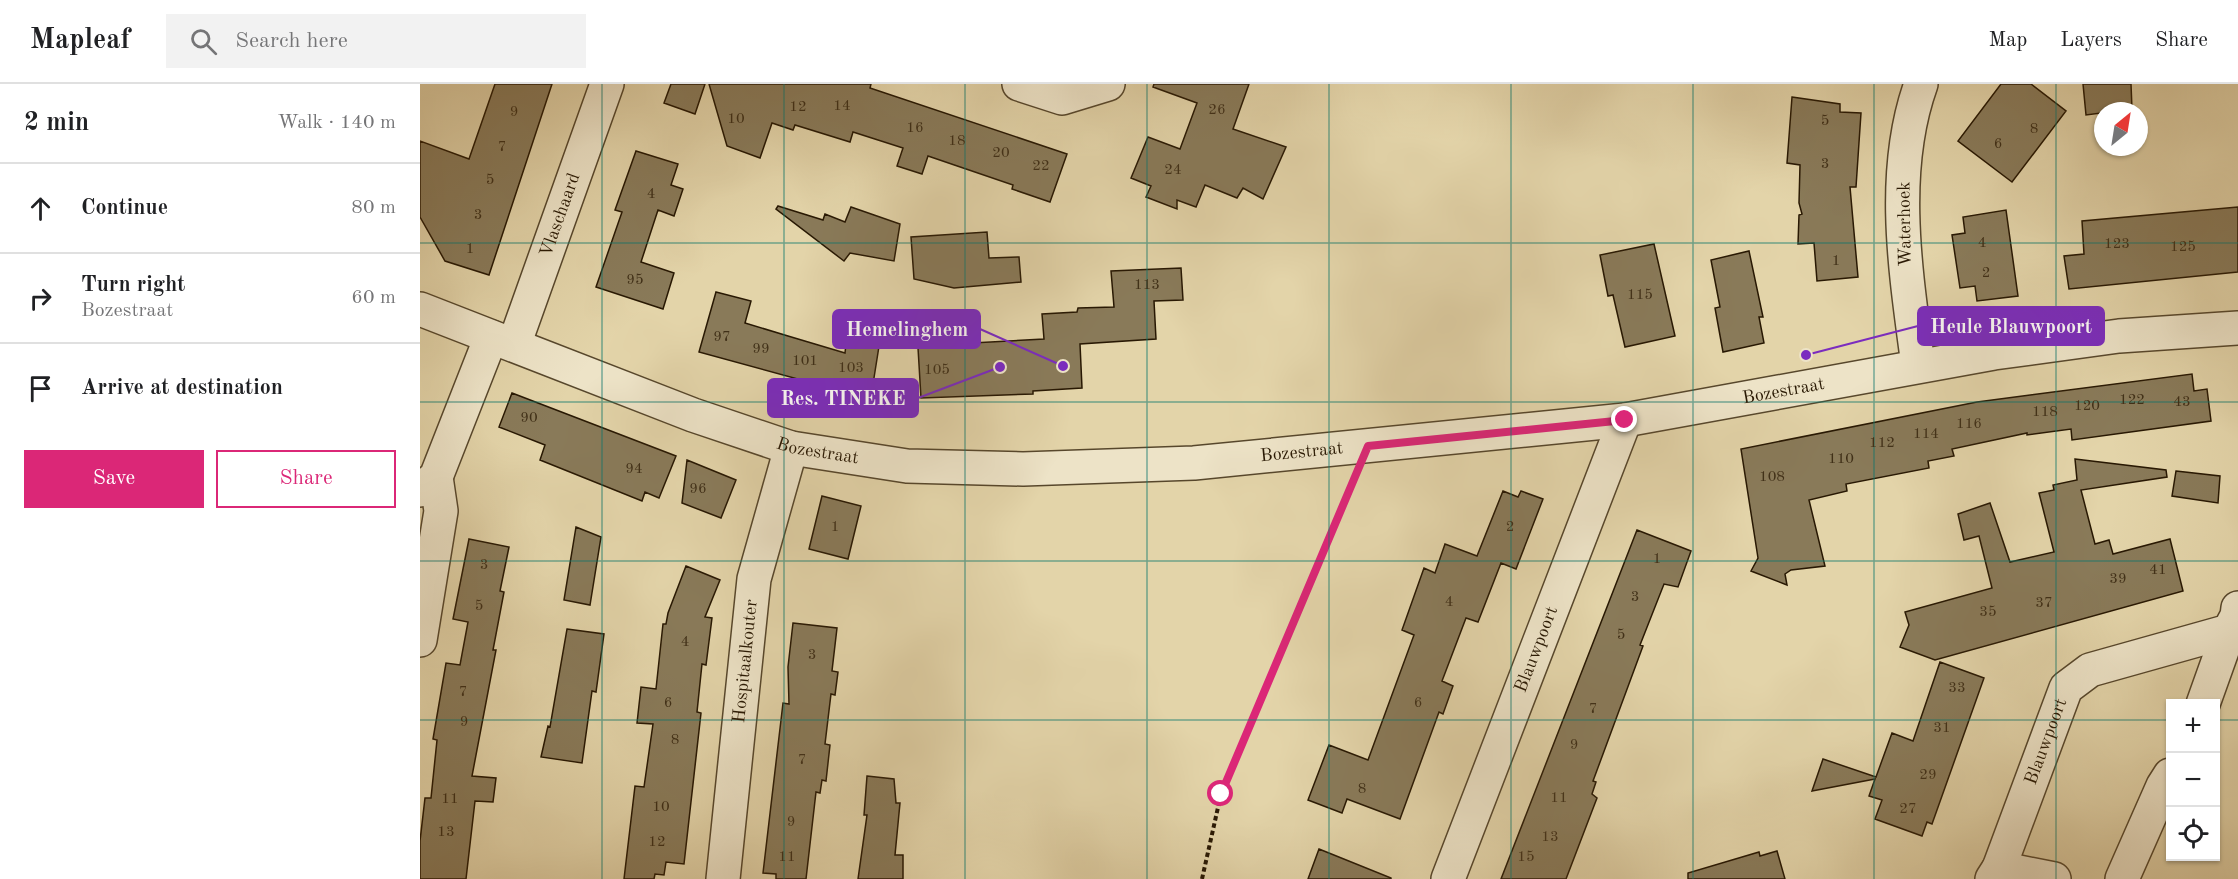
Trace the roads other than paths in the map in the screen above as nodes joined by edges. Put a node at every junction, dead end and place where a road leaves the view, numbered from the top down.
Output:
1 (607, 84) edge
2 (1019, 84) edge
3 (1108, 84) edge
4 (1921, 84) edge
5 (420, 309) edge
6 (2238, 328) edge
7 (503, 341) junction
8 (1918, 365) junction
9 (1625, 420) junction
10 (791, 448) junction
11 (428, 484) edge
12 (2233, 619) edge
13 (420, 640) edge
14 (2205, 699) edge
15 (2166, 781) edge
16 (1996, 874) edge
17 (723, 879) edge
18 (1448, 879) edge
19 (2054, 879) edge
20 (2122, 879) edge

1 - 7 street, Vlaschaard
2 - 3 street
4 - 8 street, Waterhoek
5 - 7 street, Bozestraat
6 - 8 street, Bozestraat
7 - 10 street, Bozestraat
7 - 11 street, Vlaschaard
8 - 9 street, Bozestraat
9 - 10 street, Bozestraat
9 - 18 street, Blauwpoort
10 - 17 street, Hospitaalkouter
11 - 13 street
12 - 14 street
12 - 16 street, Blauwpoort
15 - 20 street
16 - 19 street

